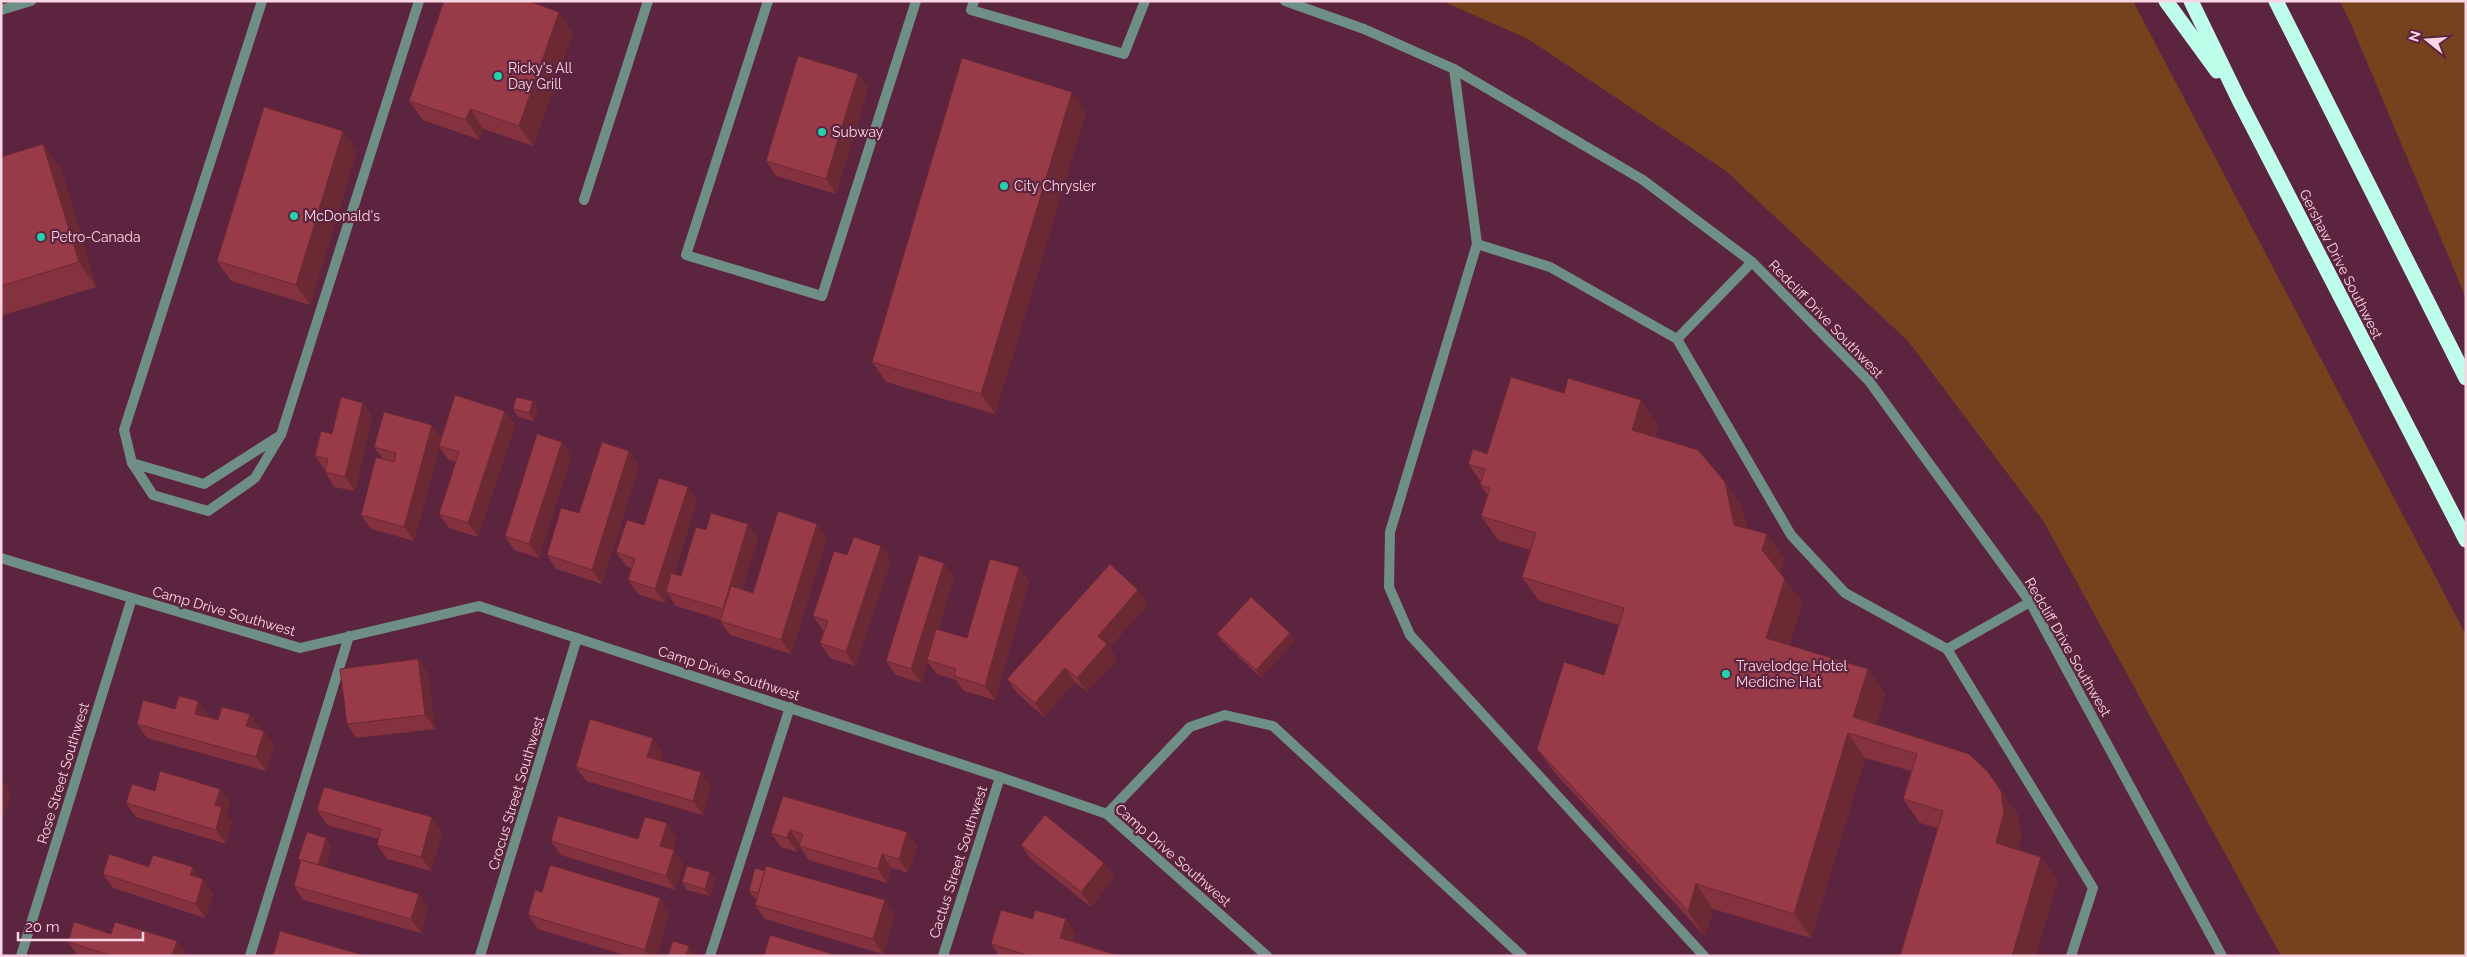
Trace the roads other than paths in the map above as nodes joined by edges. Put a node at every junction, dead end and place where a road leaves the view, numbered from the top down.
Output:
1 (31, 1) edge
2 (262, 1) edge
3 (419, 1) edge
4 (648, 1) edge
5 (768, 1) edge
6 (916, 1) edge
7 (974, 1) edge
8 (1145, 1) edge
9 (1285, 1) edge
10 (2166, 1) edge
11 (2191, 1) edge
12 (2276, 1) edge
13 (1, 10) edge
14 (1454, 69) junction
15 (2238, 100) junction
16 (584, 200) dead end
17 (1477, 244) junction
18 (1752, 262) junction
19 (1676, 339) junction
20 (2466, 378) edge
21 (281, 435) junction
22 (132, 463) junction
23 (2466, 540) edge
24 (1, 558) edge
25 (132, 598) junction
26 (2030, 602) junction
27 (349, 636) junction
28 (577, 638) junction
29 (1946, 649) junction
30 (790, 707) junction
31 (1000, 777) junction
32 (1107, 814) junction
33 (21, 956) edge
34 (250, 956) edge
35 (480, 956) edge
36 (710, 956) edge
37 (943, 956) edge
38 (1267, 956) edge
39 (1522, 956) edge
40 (1704, 956) edge
41 (2071, 956) edge
42 (2222, 956) edge

1 - 13 street
2 - 22 street
3 - 21 street
4 - 16 street
5 - 6 street
7 - 8 street
9 - 14 street, Redcliff Drive Southwest
10 - 15 highway
11 - 15 highway, Gershaw Drive Southwest
12 - 20 highway
14 - 17 street
14 - 18 street, Redcliff Drive Southwest
15 - 23 highway, Gershaw Drive Southwest
17 - 19 street
17 - 40 street
18 - 19 street
18 - 26 street, Redcliff Drive Southwest
19 - 29 street
21 - 22 street
21 - 22 street
24 - 25 street, Camp Drive Southwest
25 - 27 street, Camp Drive Southwest
25 - 33 street, Rose Street Southwest
26 - 29 street
26 - 42 street, Redcliff Drive Southwest
27 - 28 street, Camp Drive Southwest
27 - 34 street
28 - 30 street, Camp Drive Southwest
28 - 35 street, Crocus Street Southwest
29 - 41 street
30 - 31 street, Camp Drive Southwest
30 - 36 street
31 - 32 street, Camp Drive Southwest
31 - 37 street, Cactus Street Southwest
32 - 38 street, Camp Drive Southwest
32 - 39 street

